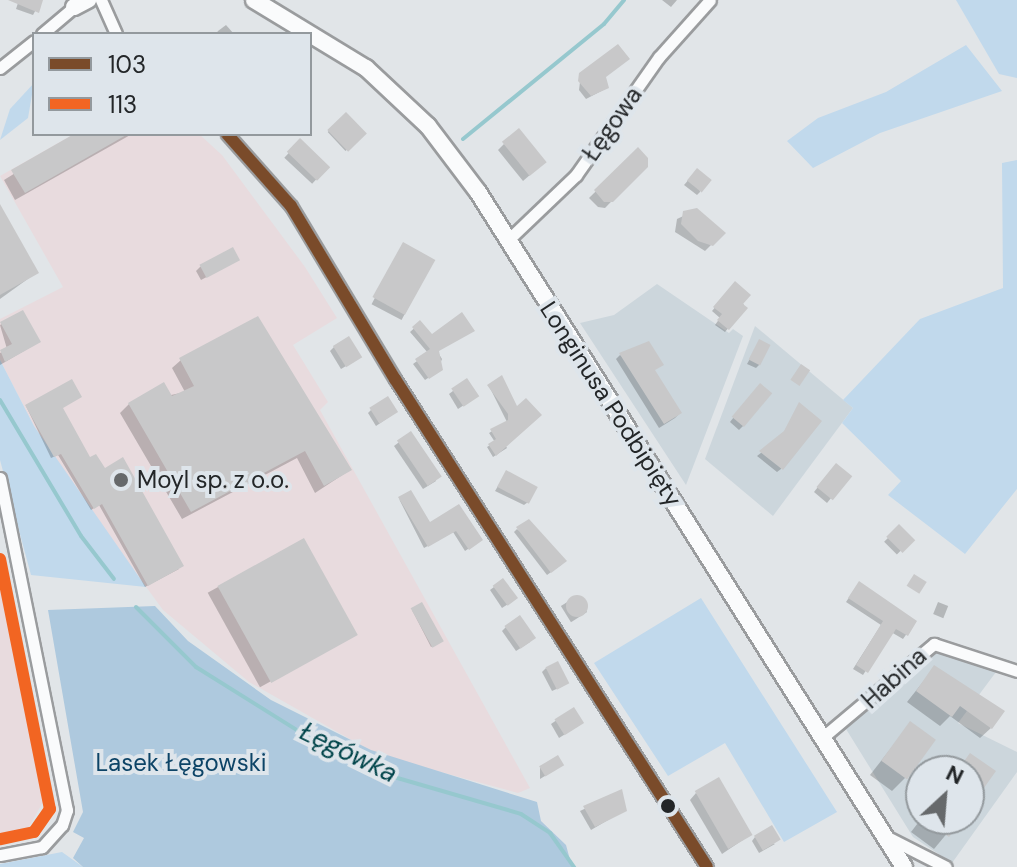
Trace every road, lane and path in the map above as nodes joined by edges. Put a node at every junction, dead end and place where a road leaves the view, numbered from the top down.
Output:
1 (101, 0) edge
2 (254, 0) edge
3 (710, 0) edge
4 (79, 2) edge
5 (44, 32) edge
6 (115, 32) edge
7 (307, 32) edge
8 (312, 35) edge
9 (32, 43) edge
10 (0, 68) edge
11 (229, 136) edge
12 (507, 241) junction
13 (0, 478) edge
14 (1017, 671) edge
15 (823, 737) junction
16 (884, 836) junction
17 (0, 855) edge
18 (707, 867) edge
19 (904, 867) edge
20 (946, 867) edge

1 - 6 street
2 - 7 street, Longinusa Podbipięty
3 - 12 street, Łęgowa
4 - 5 street
8 - 12 street, Longinusa Podbipięty
9 - 10 street
11 - 18 street
12 - 15 street, Longinusa Podbipięty
13 - 17 street
14 - 15 street, Habina
15 - 16 street, Longinusa Podbipięty
16 - 19 street, Longinusa Podbipięty
16 - 20 street

